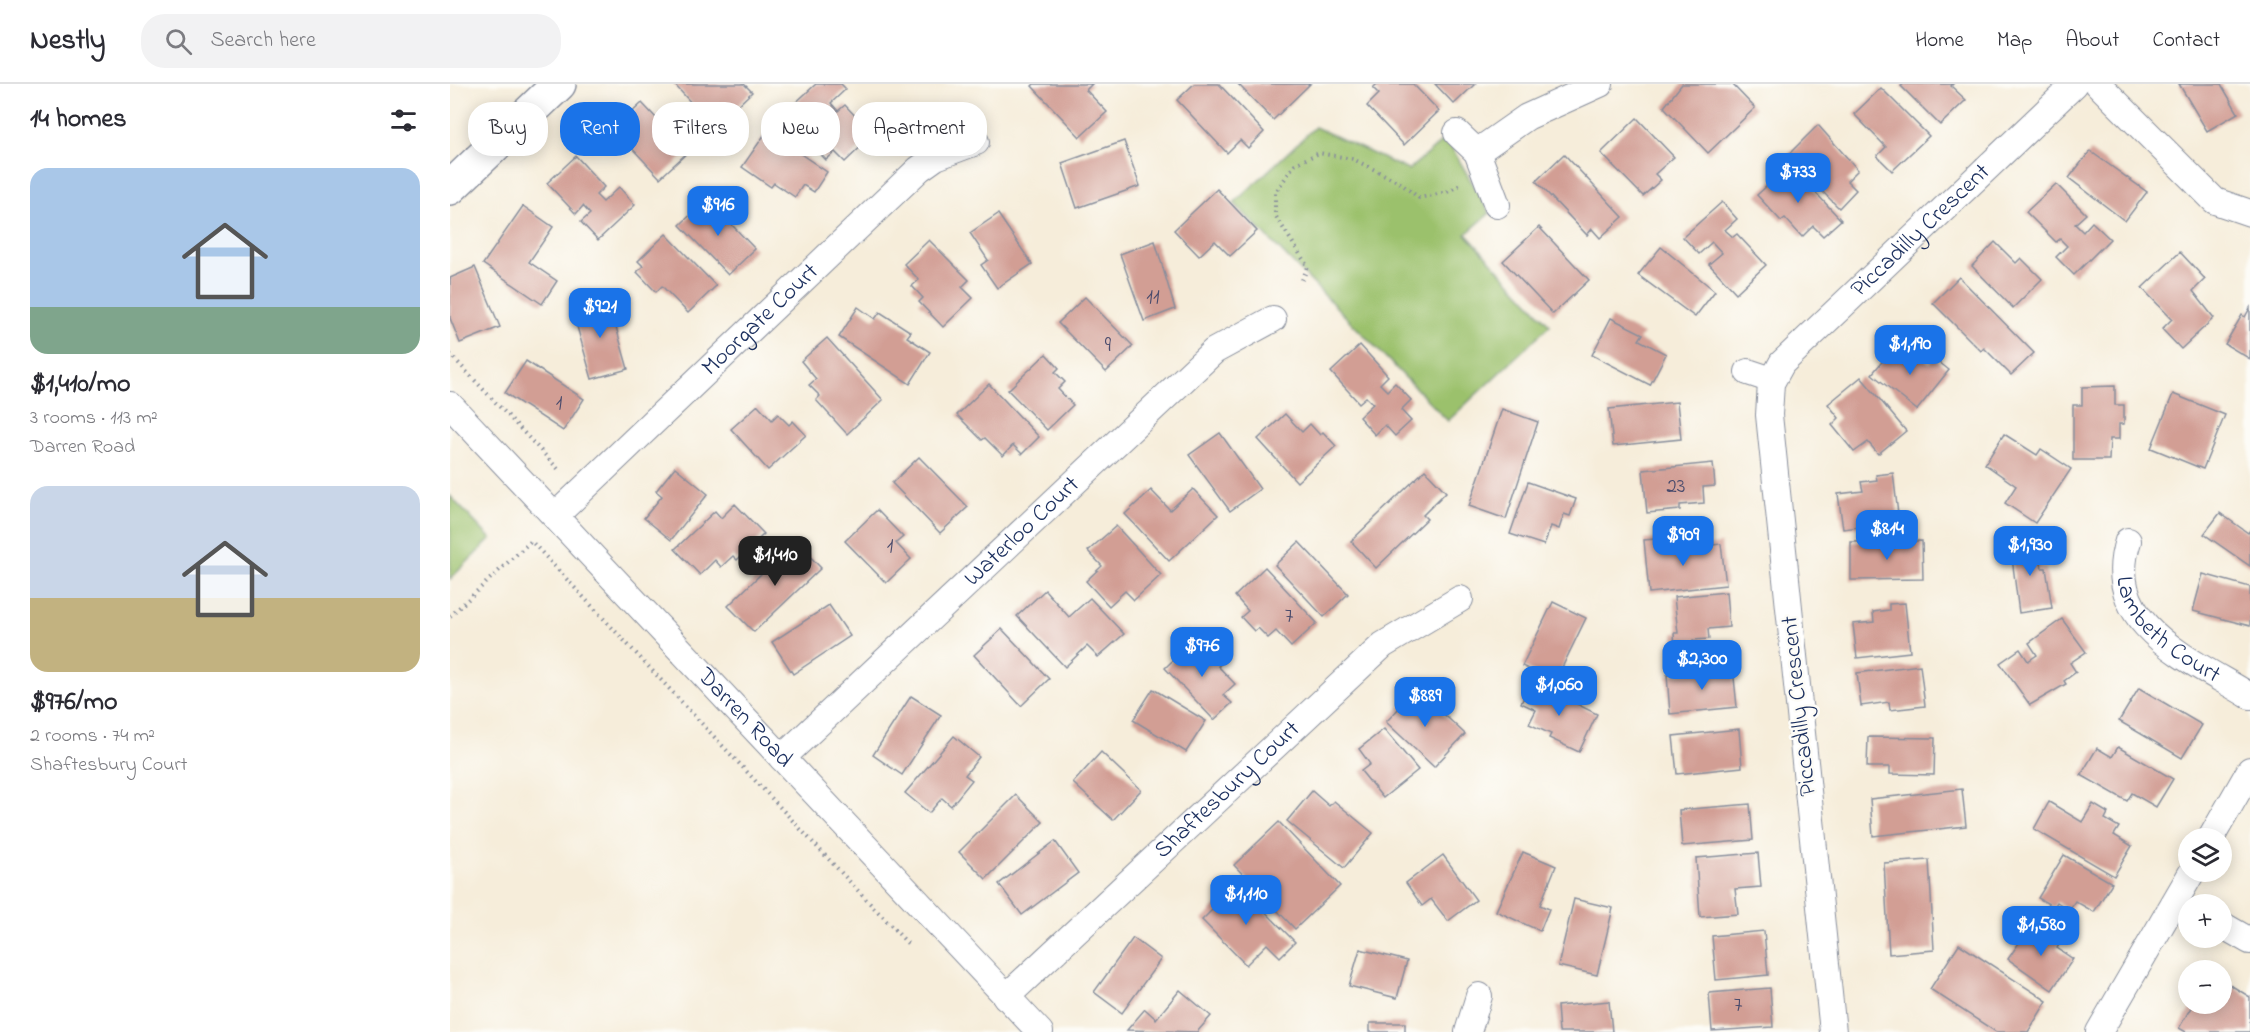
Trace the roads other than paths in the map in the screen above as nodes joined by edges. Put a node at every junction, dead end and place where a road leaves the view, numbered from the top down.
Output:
1 (559, 84) edge
2 (1600, 84) edge
3 (2075, 84) edge
4 (2098, 84) edge
5 (1457, 133) dead end
6 (1477, 152) junction
7 (939, 156) edge
8 (450, 188) edge
9 (1497, 205) dead end
10 (2250, 213) edge
11 (1273, 319) dead end
12 (450, 405) edge
13 (555, 516) junction
14 (2128, 541) dead end
15 (1460, 599) dead end
16 (2250, 696) edge
17 (782, 758) junction
18 (2250, 770) edge
19 (2217, 828) edge
20 (2178, 910) edge
21 (2232, 931) edge
22 (2250, 941) edge
23 (1006, 996) junction
24 (1479, 996) dead end
25 (1040, 1032) edge
26 (1468, 1032) edge
27 (1833, 1032) edge
28 (2099, 1032) edge

1 - 8 street
2 - 6 street
3 - 27 street, Piccadilly Crescent
4 - 10 street
5 - 6 street
6 - 9 street
7 - 13 street, Moorgate Court
11 - 17 street, Waterloo Court
12 - 13 street, Darren Road
13 - 17 street, Darren Road
14 - 16 street, Lambeth Court
15 - 23 street, Shaftesbury Court
17 - 23 street, Darren Road
18 - 19 street
20 - 28 street
21 - 22 street
23 - 25 street, Darren Road
24 - 26 street

